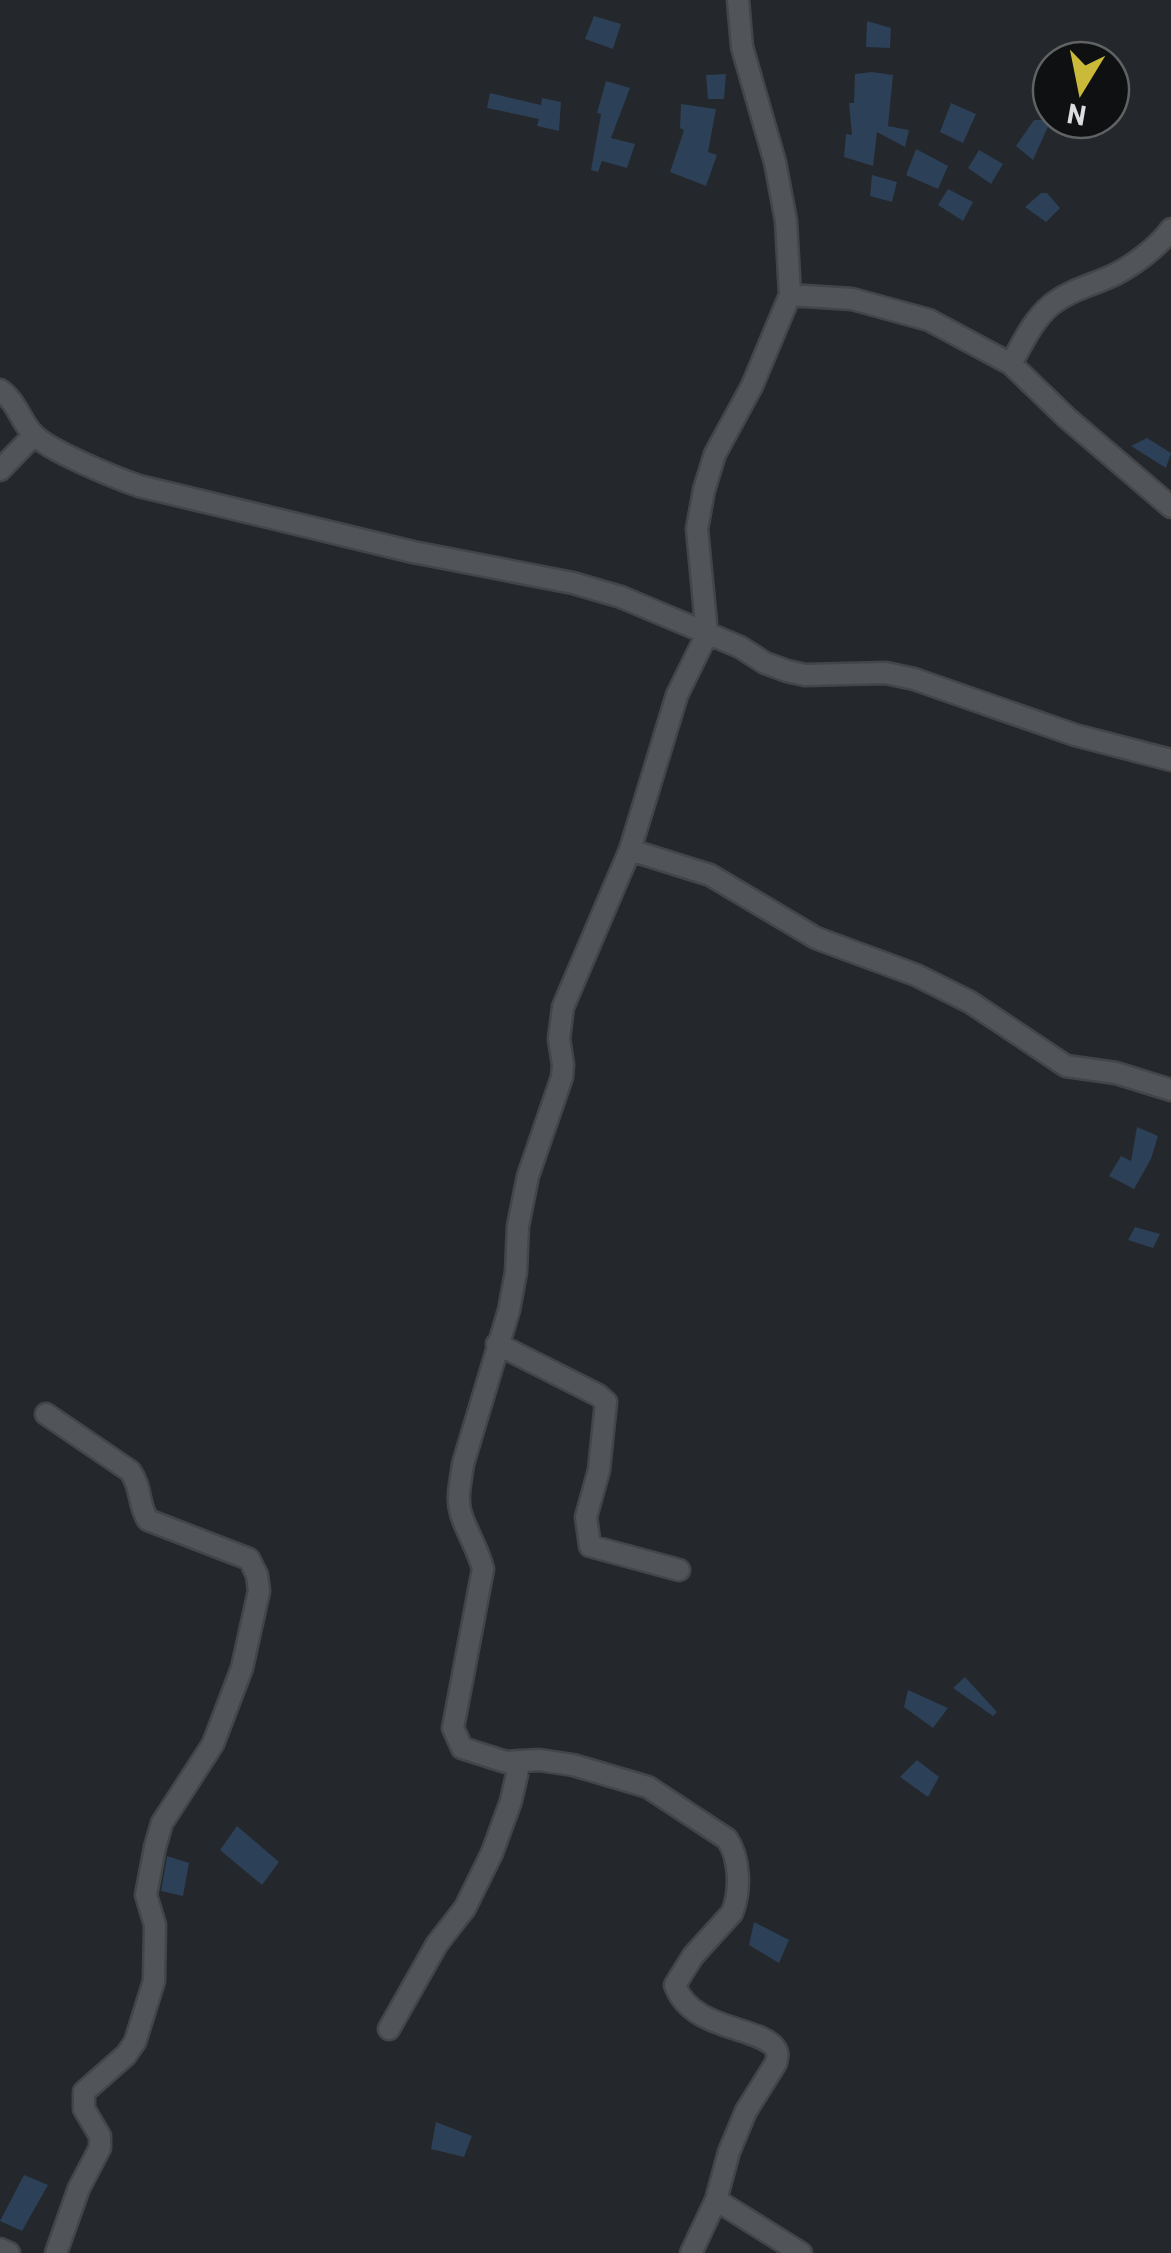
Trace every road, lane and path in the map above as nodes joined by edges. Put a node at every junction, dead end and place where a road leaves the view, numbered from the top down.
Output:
1 (738, 0) edge
2 (1171, 229) edge
3 (790, 295) junction
4 (1012, 364) junction
5 (0, 390) edge
6 (34, 435) junction
7 (0, 470) edge
8 (1171, 507) edge
9 (707, 634) junction
10 (1171, 760) edge
11 (630, 850) junction
12 (1171, 1090) edge
13 (497, 1344) junction
14 (46, 1414) dead end
15 (679, 1570) dead end
16 (520, 1761) junction
17 (389, 2028) dead end
18 (716, 2200) junction
19 (0, 2250) edge
20 (9, 2253) edge
21 (56, 2253) edge
22 (691, 2253) edge
23 (801, 2253) edge

1 - 3 street
2 - 4 street
3 - 4 street
3 - 9 street
4 - 8 street
5 - 6 street
6 - 7 street
6 - 9 street
9 - 10 street
9 - 11 street
11 - 12 street
11 - 13 street
13 - 15 street
13 - 16 street
14 - 21 street
16 - 17 street
16 - 18 street
18 - 22 street
18 - 23 street
19 - 20 street

